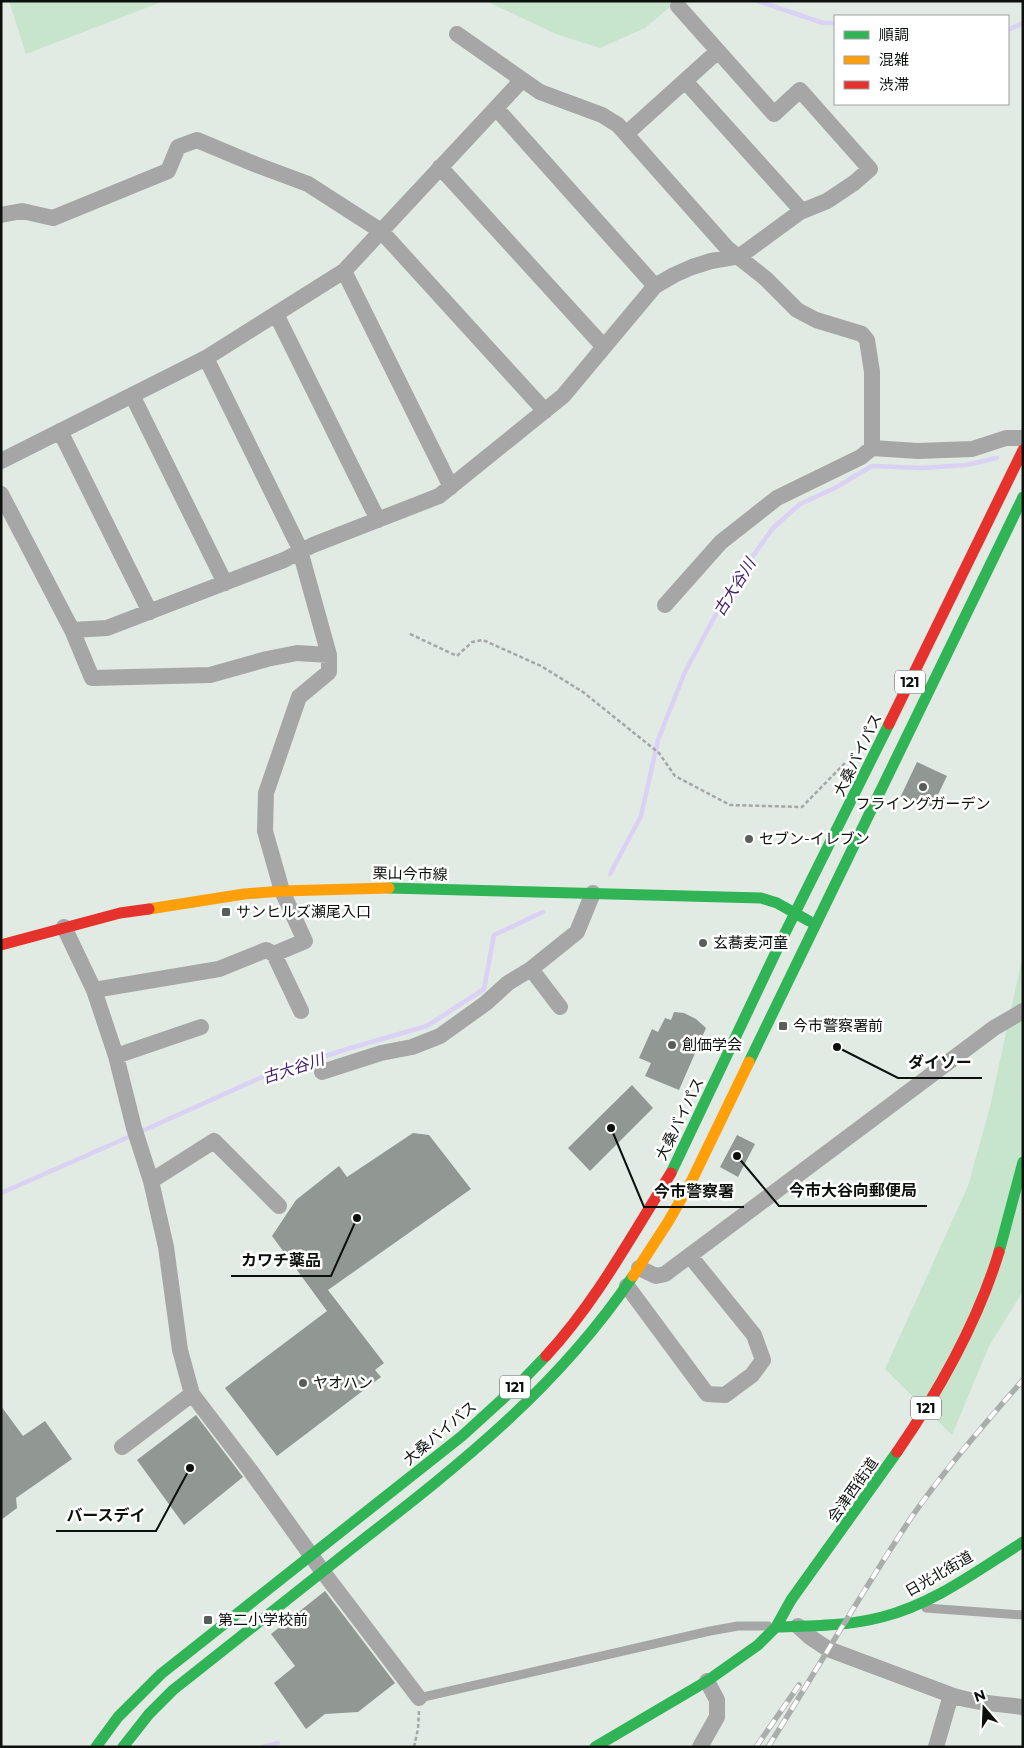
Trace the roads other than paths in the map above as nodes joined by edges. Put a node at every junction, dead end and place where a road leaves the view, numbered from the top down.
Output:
1 (678, 6) dead end
2 (457, 34) dead end
3 (718, 51) junction
4 (522, 80) junction
5 (685, 81) junction
6 (496, 108) junction
7 (626, 134) junction
8 (440, 167) junction
9 (802, 211) junction
10 (1, 215) edge
11 (381, 231) junction
12 (738, 256) junction
13 (344, 271) junction
14 (655, 286) junction
15 (276, 314) junction
16 (604, 347) junction
17 (206, 358) junction
18 (132, 395) junction
19 (545, 411) junction
20 (60, 431) junction
21 (1023, 438) edge
22 (872, 448) junction
23 (1023, 450) edge
24 (1, 461) edge
25 (451, 487) junction
26 (1, 494) edge
27 (1023, 498) edge
28 (378, 520) junction
29 (300, 552) junction
30 (225, 583) junction
31 (665, 605) dead end
32 (150, 612) junction
33 (72, 630) junction
34 (330, 655) junction
35 (282, 891) junction
36 (592, 893) junction
37 (796, 913) junction
38 (817, 926) junction
39 (64, 927) junction
40 (1, 945) edge
41 (274, 954) junction
42 (531, 969) junction
43 (94, 990) junction
44 (560, 1007) dead end
45 (300, 1011) dead end
46 (1023, 1011) edge
47 (201, 1027) dead end
48 (116, 1056) junction
49 (322, 1072) dead end
50 (1023, 1162) edge
51 (151, 1180) junction
52 (654, 1200) junction
53 (279, 1206) dead end
54 (675, 1211) junction
55 (690, 1256) junction
56 (639, 1268) junction
57 (627, 1286) junction
58 (192, 1394) junction
59 (122, 1447) dead end
60 (1023, 1542) edge
61 (311, 1555) junction
62 (323, 1572) junction
63 (915, 1607) junction
64 (1023, 1615) edge
65 (798, 1626) junction
66 (776, 1627) junction
67 (707, 1681) junction
68 (951, 1695) junction
69 (419, 1698) joint
70 (1023, 1707) edge
71 (96, 1747) edge
72 (123, 1747) edge
73 (595, 1747) edge
74 (700, 1747) edge
75 (936, 1747) edge

1 - 3 street
2 - 4 street
3 - 5 street
3 - 9 street
4 - 6 street
4 - 7 street
5 - 7 street
5 - 9 street
6 - 8 street
6 - 14 street
7 - 12 street
8 - 11 street
8 - 16 street
9 - 12 street
10 - 11 street
11 - 13 street
11 - 19 street
12 - 14 street
12 - 22 street
13 - 15 street
13 - 25 street
14 - 16 street
15 - 17 street
15 - 28 street
16 - 19 street
17 - 18 street
17 - 29 street
18 - 20 street
18 - 30 street
19 - 25 street
20 - 24 street
20 - 32 street
21 - 22 street
22 - 31 street
23 - 37 main road, 大桑バイパス / 121
25 - 28 street
26 - 33 street
27 - 38 main road, 121
28 - 29 street
29 - 30 street
29 - 34 street
30 - 32 street
32 - 33 street
33 - 34 street
34 - 35 street
35 - 36 main road, 栗山今市線
35 - 39 main road, 栗山今市線
35 - 41 street
36 - 37 main road, 栗山今市線
36 - 42 street
37 - 38 main road, 栗山今市線
37 - 52 main road, 大桑バイパス / 121
38 - 54 main road, 121
39 - 40 main road, 栗山今市線
39 - 43 street
41 - 43 street
41 - 45 street
42 - 44 street
42 - 49 street
43 - 48 street
46 - 55 street
47 - 48 street
48 - 51 street
50 - 66 main road, 会津西街道 / 121
51 - 53 street
51 - 58 street
52 - 54 main road
52 - 61 main road, 大桑バイパス / 121
54 - 56 main road, 121
55 - 56 street
55 - 57 street
56 - 57 main road, 121
57 - 62 main road, 121
58 - 59 street
58 - 61 street
60 - 63 main road, 日光北街道
61 - 62 street
61 - 71 main road, 大桑バイパス / 121
62 - 69 street
62 - 72 main road, 121
63 - 64 lane
63 - 65 main road, 日光北街道
65 - 66 main road, 日光北街道
65 - 68 street
66 - 67 main road, 会津西街道 / 121
66 - 69 lane
67 - 73 main road, 会津西街道 / 121
67 - 74 street
68 - 70 street
68 - 75 street

